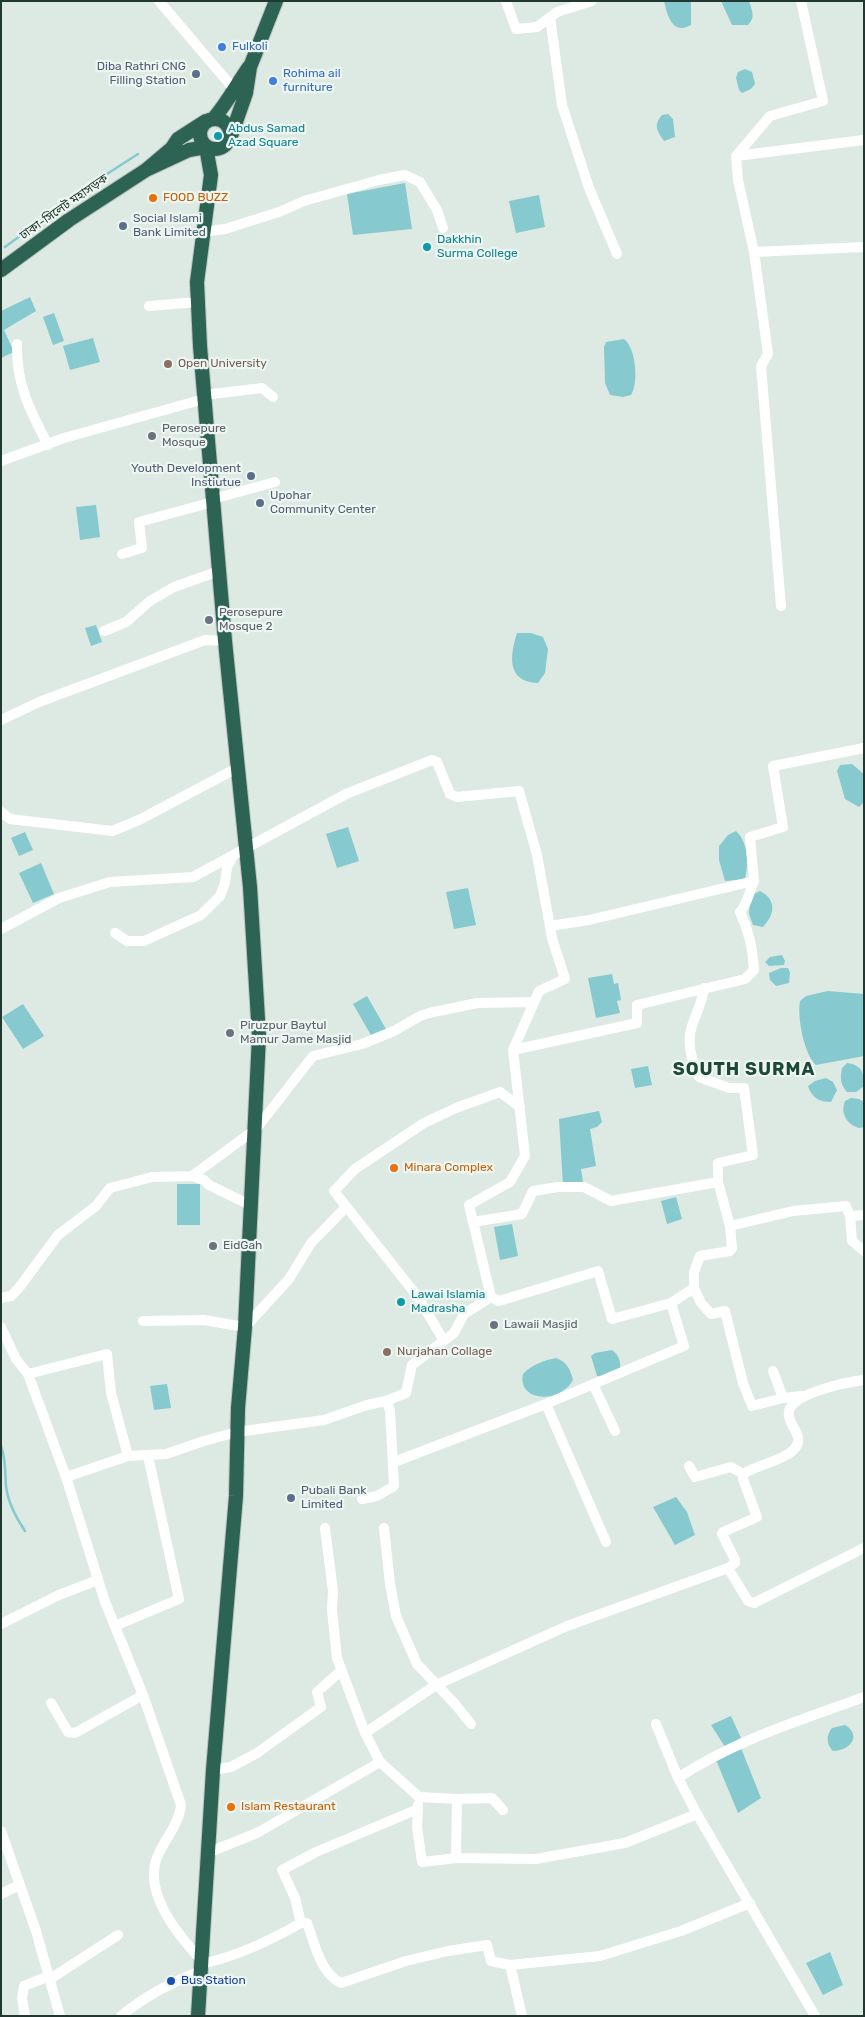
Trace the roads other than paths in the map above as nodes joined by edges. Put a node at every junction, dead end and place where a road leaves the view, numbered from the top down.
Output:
1 (159, 1) edge
2 (276, 1) edge
3 (506, 1) edge
4 (592, 1) edge
5 (802, 1) edge
6 (550, 17) junction
7 (250, 67) junction
8 (233, 88) junction
9 (210, 120) junction
10 (229, 140) junction
11 (864, 140) edge
12 (202, 147) junction
13 (736, 156) junction
14 (146, 170) junction
15 (212, 175) junction
16 (443, 228) dead end
17 (203, 232) junction
18 (864, 247) edge
19 (754, 252) junction
20 (617, 254) dead end
21 (1, 270) edge
22 (198, 302) junction
23 (149, 306) dead end
24 (18, 344) dead end
25 (273, 396) dead end
26 (204, 398) junction
27 (48, 445) junction
28 (1, 461) edge
29 (275, 482) dead end
30 (213, 500) junction
31 (122, 554) dead end
32 (219, 570) junction
33 (781, 606) dead end
34 (104, 630) dead end
35 (225, 640) junction
36 (1, 720) edge
37 (864, 748) edge
38 (239, 767) junction
39 (1, 812) edge
40 (246, 848) junction
41 (233, 856) junction
42 (754, 881) junction
43 (550, 926) junction
44 (1, 929) edge
45 (115, 934) dead end
46 (704, 988) junction
47 (534, 1002) junction
48 (513, 1050) junction
49 (520, 1108) junction
50 (256, 1129) junction
51 (192, 1176) junction
52 (718, 1182) junction
53 (252, 1206) junction
54 (346, 1208) junction
55 (864, 1215) edge
56 (850, 1216) junction
57 (473, 1222) junction
58 (730, 1226) junction
59 (864, 1251) edge
60 (694, 1288) junction
61 (491, 1297) junction
62 (1, 1298) edge
63 (672, 1303) junction
64 (143, 1321) dead end
65 (1, 1327) edge
66 (245, 1327) junction
67 (444, 1341) junction
68 (773, 1371) dead end
69 (28, 1374) junction
70 (864, 1380) edge
71 (593, 1384) junction
72 (804, 1396) junction
73 (784, 1398) junction
74 (386, 1402) junction
75 (546, 1404) junction
76 (615, 1431) dead end
77 (237, 1432) junction
78 (128, 1456) junction
79 (148, 1456) junction
80 (394, 1462) junction
81 (689, 1466) dead end
82 (744, 1474) junction
83 (66, 1477) junction
84 (362, 1499) dead end
85 (325, 1528) dead end
86 (384, 1528) dead end
87 (606, 1542) dead end
88 (864, 1548) edge
89 (728, 1568) junction
90 (98, 1580) junction
91 (1, 1624) edge
92 (115, 1626) junction
93 (341, 1671) junction
94 (436, 1685) junction
95 (143, 1696) junction
96 (864, 1697) edge
97 (51, 1703) dead end
98 (471, 1724) dead end
99 (656, 1724) dead end
100 (365, 1733) junction
101 (380, 1762) junction
102 (213, 1770) junction
103 (678, 1778) junction
104 (419, 1797) junction
105 (457, 1799) junction
106 (418, 1809) junction
107 (503, 1810) dead end
108 (697, 1814) junction
109 (1, 1831) edge
110 (207, 1853) junction
111 (456, 1858) junction
112 (19, 1885) junction
113 (1, 1894) edge
114 (750, 1903) junction
115 (302, 1923) junction
116 (118, 1935) dead end
117 (510, 1965) junction
118 (201, 1966) junction
119 (50, 1978) junction
120 (814, 2013) edge
121 (25, 2016) edge
122 (60, 2016) edge
123 (121, 2016) edge
124 (198, 2016) edge
125 (522, 2016) edge
126 (803, 2016) edge

1 - 8 street
2 - 7 highway
3 - 6 street
4 - 6 street
5 - 13 street
6 - 20 street
7 - 8 highway
7 - 10 highway
8 - 9 highway
9 - 10 highway
9 - 12 highway
9 - 14 highway
10 - 12 highway
10 - 15 highway
11 - 13 street
12 - 14 highway
12 - 15 highway
13 - 19 street
14 - 21 highway, ঢাকা-সিলেট মহাসড়ক
15 - 17 highway
16 - 17 street
17 - 22 highway
18 - 19 street
19 - 33 street
22 - 23 street
22 - 26 highway
24 - 27 street
25 - 26 street
26 - 27 street
26 - 30 highway
27 - 28 street
29 - 30 street
30 - 31 street
30 - 32 highway
32 - 34 street
32 - 35 highway
35 - 36 street
35 - 38 highway
37 - 42 street
38 - 39 street
38 - 40 highway
40 - 41 street
40 - 43 street
40 - 50 highway
41 - 44 street
41 - 45 street
42 - 43 street
42 - 46 street
43 - 47 street
46 - 48 street
46 - 52 street
47 - 48 street
47 - 50 street
48 - 49 street
49 - 54 street
49 - 57 street
50 - 51 street
50 - 53 highway
51 - 53 street
51 - 62 street
52 - 57 street
52 - 58 street
53 - 66 highway
54 - 66 street
54 - 67 street
55 - 56 street
56 - 58 street
56 - 59 street
57 - 61 street
58 - 60 street
60 - 63 street
60 - 73 street
61 - 63 street
61 - 67 street
63 - 71 street
64 - 66 street
65 - 69 street
66 - 77 highway
67 - 74 street
68 - 73 street
69 - 78 street
69 - 83 street
70 - 72 street
71 - 75 street
71 - 76 street
72 - 73 street
72 - 82 street
74 - 77 street
74 - 80 street
75 - 80 street
75 - 87 street
77 - 79 street
77 - 102 highway
78 - 79 street
78 - 83 street
79 - 92 street
80 - 84 street
81 - 82 street
82 - 89 street
83 - 90 street
85 - 93 street
86 - 94 street
88 - 89 street
89 - 94 street
90 - 91 street
90 - 92 street
92 - 95 street
93 - 100 street
93 - 102 street
94 - 98 street
94 - 100 street
95 - 97 street
95 - 118 street
96 - 103 street
99 - 103 street
100 - 101 street
101 - 104 street
101 - 110 street
102 - 110 highway
103 - 108 street
104 - 105 street
104 - 106 street
105 - 107 street
105 - 111 street
106 - 111 street
106 - 115 street
108 - 111 street
108 - 114 street
109 - 112 street
110 - 118 highway
112 - 113 street
112 - 119 street
114 - 117 street
114 - 120 street
115 - 117 street
115 - 118 street
116 - 119 street
117 - 125 street
118 - 123 street
118 - 124 highway
119 - 121 street
119 - 122 street
120 - 126 street

